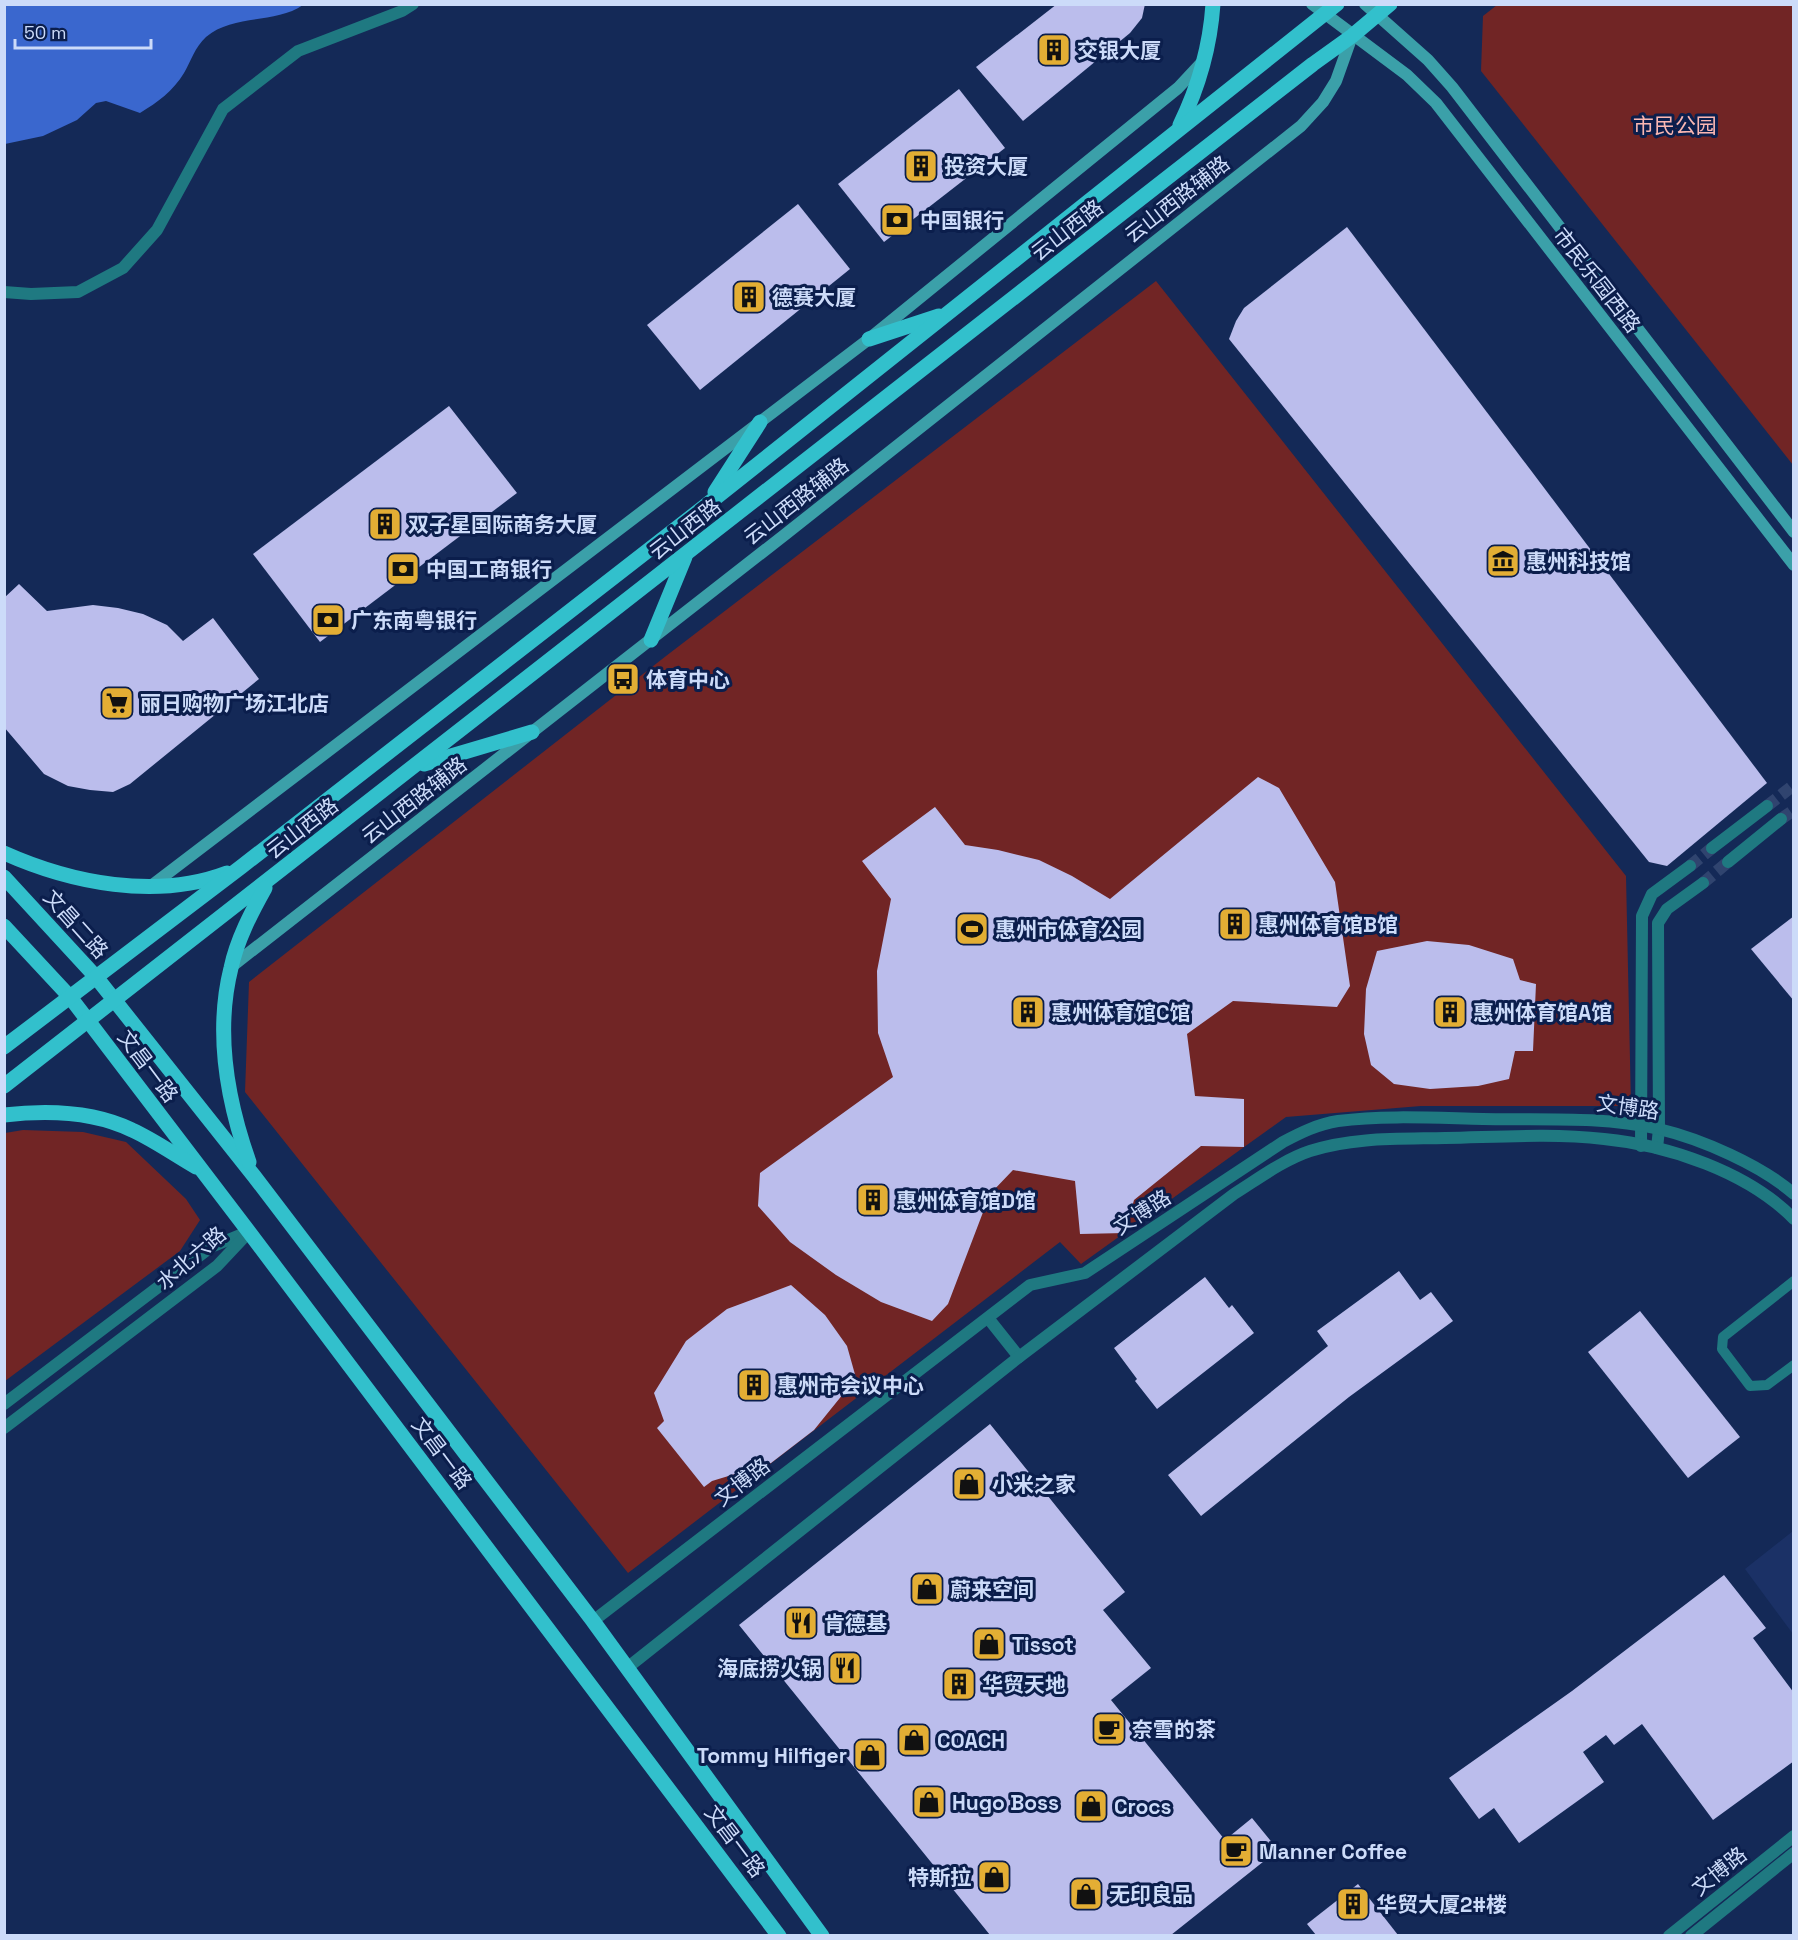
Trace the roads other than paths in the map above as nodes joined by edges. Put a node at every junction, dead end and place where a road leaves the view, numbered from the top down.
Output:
1 (413, 4) edge
2 (1213, 4) edge
3 (1312, 4) edge
4 (1337, 4) edge
5 (1365, 4) edge
6 (1390, 4) edge
7 (1325, 14) junction
8 (1377, 15) junction
9 (1352, 36) junction
10 (1206, 58) junction
11 (1177, 130) junction
12 (4, 292) edge
13 (950, 313) junction
14 (869, 339) junction
15 (760, 422) junction
16 (709, 502) junction
17 (1794, 532) edge
18 (686, 554) junction
19 (1794, 565) edge
20 (651, 640) junction
21 (532, 732) junction
22 (415, 766) junction
23 (1767, 806) tunnel mouth
24 (1781, 819) tunnel mouth
25 (1712, 848) tunnel mouth
26 (4, 853) edge
27 (1728, 862) tunnel mouth
28 (1689, 866) tunnel mouth
29 (241, 867) junction
30 (4, 877) edge
31 (270, 880) junction
32 (1703, 883) tunnel mouth
33 (151, 886) junction
34 (4, 926) edge
35 (231, 968) junction
36 (96, 977) junction
37 (70, 997) junction
38 (116, 1001) junction
39 (88, 1022) junction
40 (4, 1047) edge
41 (4, 1086) edge
42 (4, 1115) edge
43 (1640, 1127) junction
44 (1659, 1129) junction
45 (1641, 1146) junction
46 (1657, 1148) junction
47 (204, 1173) junction
48 (254, 1176) junction
49 (1794, 1194) edge
50 (1794, 1219) edge
51 (249, 1232) junction
52 (1794, 1281) edge
53 (988, 1318) junction
54 (1019, 1357) junction
55 (1794, 1365) edge
56 (4, 1404) edge
57 (4, 1428) edge
58 (593, 1621) junction
59 (627, 1668) junction
60 (1794, 1836) edge
61 (1794, 1853) edge
62 (779, 1935) edge
63 (822, 1935) edge
64 (1669, 1935) edge
65 (1691, 1935) edge

1 - 12 street
2 - 10 main road
3 - 7 main road, 市民乐园西路
4 - 7 main road, 云山西路
5 - 8 main road, 市民乐园西路
6 - 8 main road, 云山西路
7 - 9 main road, 市民乐园西路
7 - 11 main road, 云山西路
8 - 9 main road, 云山西路
8 - 17 main road, 市民乐园西路
9 - 18 main road, 云山西路
9 - 19 main road, 市民乐园西路
9 - 20 main road, 云山西路辅路
10 - 11 main road
10 - 14 main road
11 - 13 main road, 云山西路
13 - 14 main road
13 - 16 main road, 云山西路
14 - 15 main road
15 - 16 main road
15 - 33 main road
16 - 29 main road, 云山西路
18 - 20 main road
18 - 22 main road, 云山西路
20 - 21 main road, 云山西路辅路
21 - 22 main road
21 - 35 main road, 云山西路辅路
22 - 31 main road, 云山西路
23 - 25 street
24 - 27 street
26 - 33 main road
28 - 43 street
29 - 33 main road
29 - 36 main road, 云山西路
30 - 36 main road, 文昌二路
31 - 35 main road
31 - 38 main road, 云山西路
32 - 44 street
34 - 37 main road
35 - 48 main road
36 - 37 main road, 云山西路
36 - 38 main road, 文昌二路
37 - 39 main road, 文昌一路
37 - 40 main road, 云山西路
38 - 39 main road, 云山西路
38 - 48 main road, 文昌一路
39 - 41 main road, 云山西路
39 - 47 main road, 文昌一路
42 - 47 main road
43 - 44 street, 文博路
43 - 45 street
43 - 53 street, 文博路
44 - 46 street
44 - 49 street, 文博路
45 - 46 street, 文博路
45 - 54 street, 文博路
46 - 50 street, 文博路
47 - 51 main road, 文昌一路
48 - 58 main road, 文昌一路
51 - 56 street, 水北六路
51 - 57 street, 水北六路
51 - 62 main road, 文昌一路
52 - 55 lane
53 - 54 street
53 - 58 street, 文博路
54 - 59 street, 文博路
58 - 59 main road, 文昌一路
59 - 63 main road, 文昌一路
60 - 64 street, 文博路
61 - 65 street, 文博路

